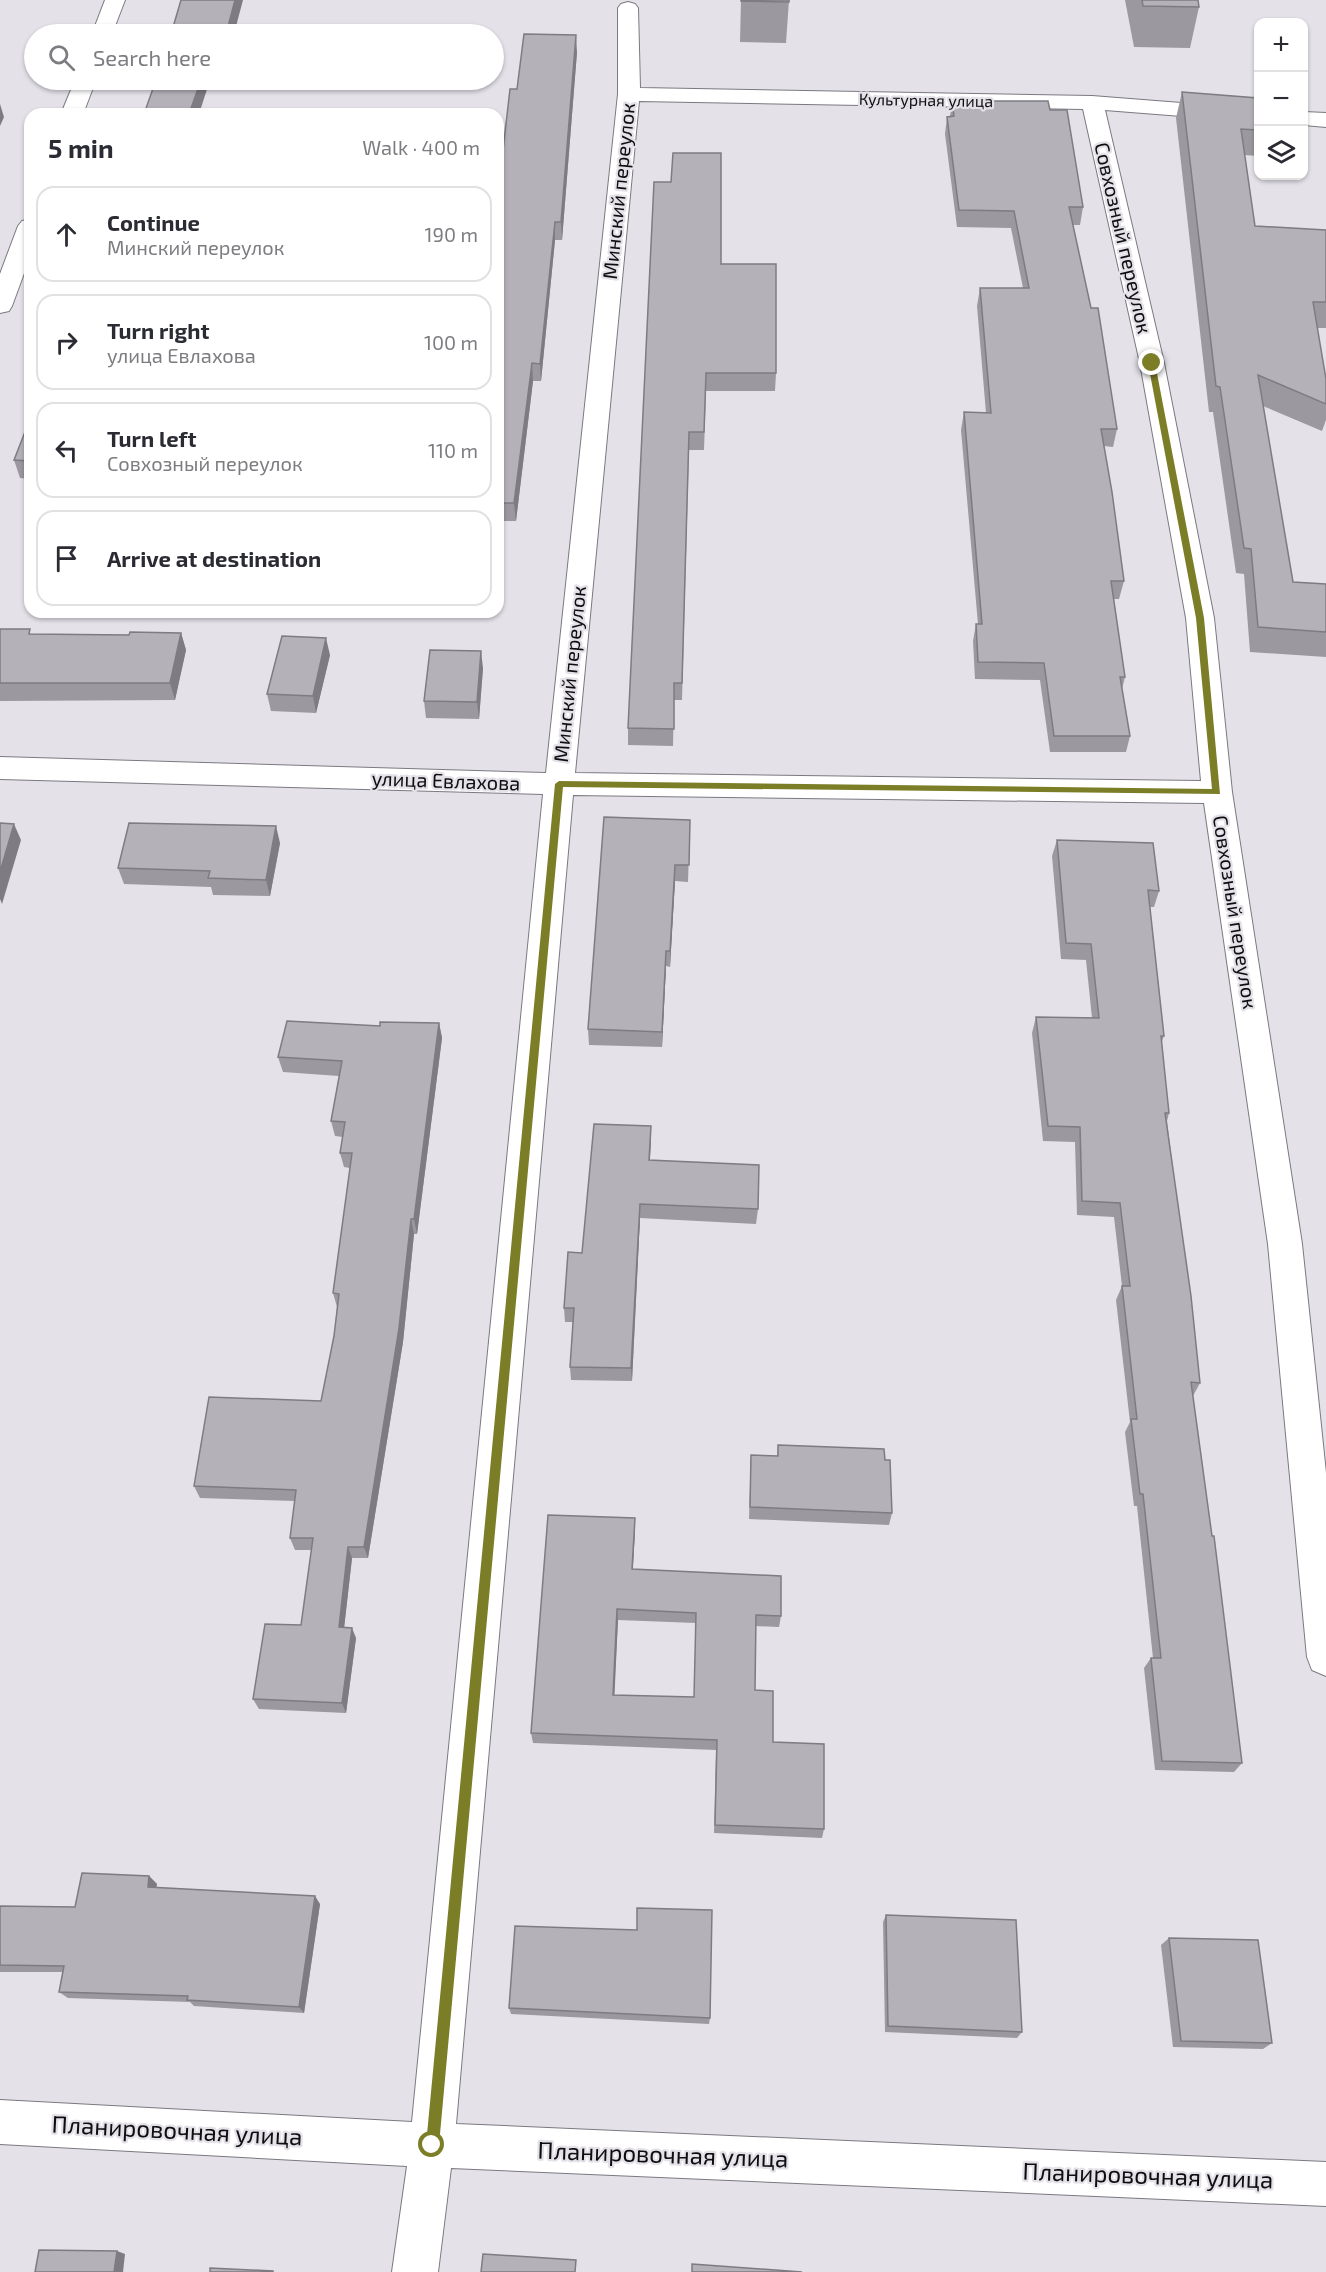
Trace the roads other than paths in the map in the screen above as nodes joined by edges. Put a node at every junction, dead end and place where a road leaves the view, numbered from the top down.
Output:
1 (115, 0) edge
2 (628, 8) dead end
3 (106, 24) edge
4 (81, 90) edge
5 (629, 94) junction
6 (1092, 103) junction
7 (74, 108) edge
8 (1254, 115) edge
9 (1308, 118) edge
10 (1326, 120) edge
11 (24, 242) edge
12 (0, 306) edge
13 (0, 768) edge
14 (559, 784) junction
15 (1217, 792) junction
16 (1326, 1657) edge
17 (0, 2122) edge
18 (432, 2145) junction
19 (1326, 2184) edge
20 (415, 2272) edge

1 - 3 street
2 - 5 street, Минский переулок
4 - 7 street
5 - 6 street, Культурная улица
5 - 14 street, Минский переулок
6 - 8 street, Культурная улица
6 - 15 street, Совхозный переулок
9 - 10 street
11 - 12 street
13 - 14 street, улица Евлахова
14 - 15 street, улица Евлахова
14 - 18 street, Минский переулок
15 - 16 street, Совхозный переулок
17 - 18 street, Планировочная улица
18 - 19 street, Планировочная улица
18 - 20 street, Минский переулок

